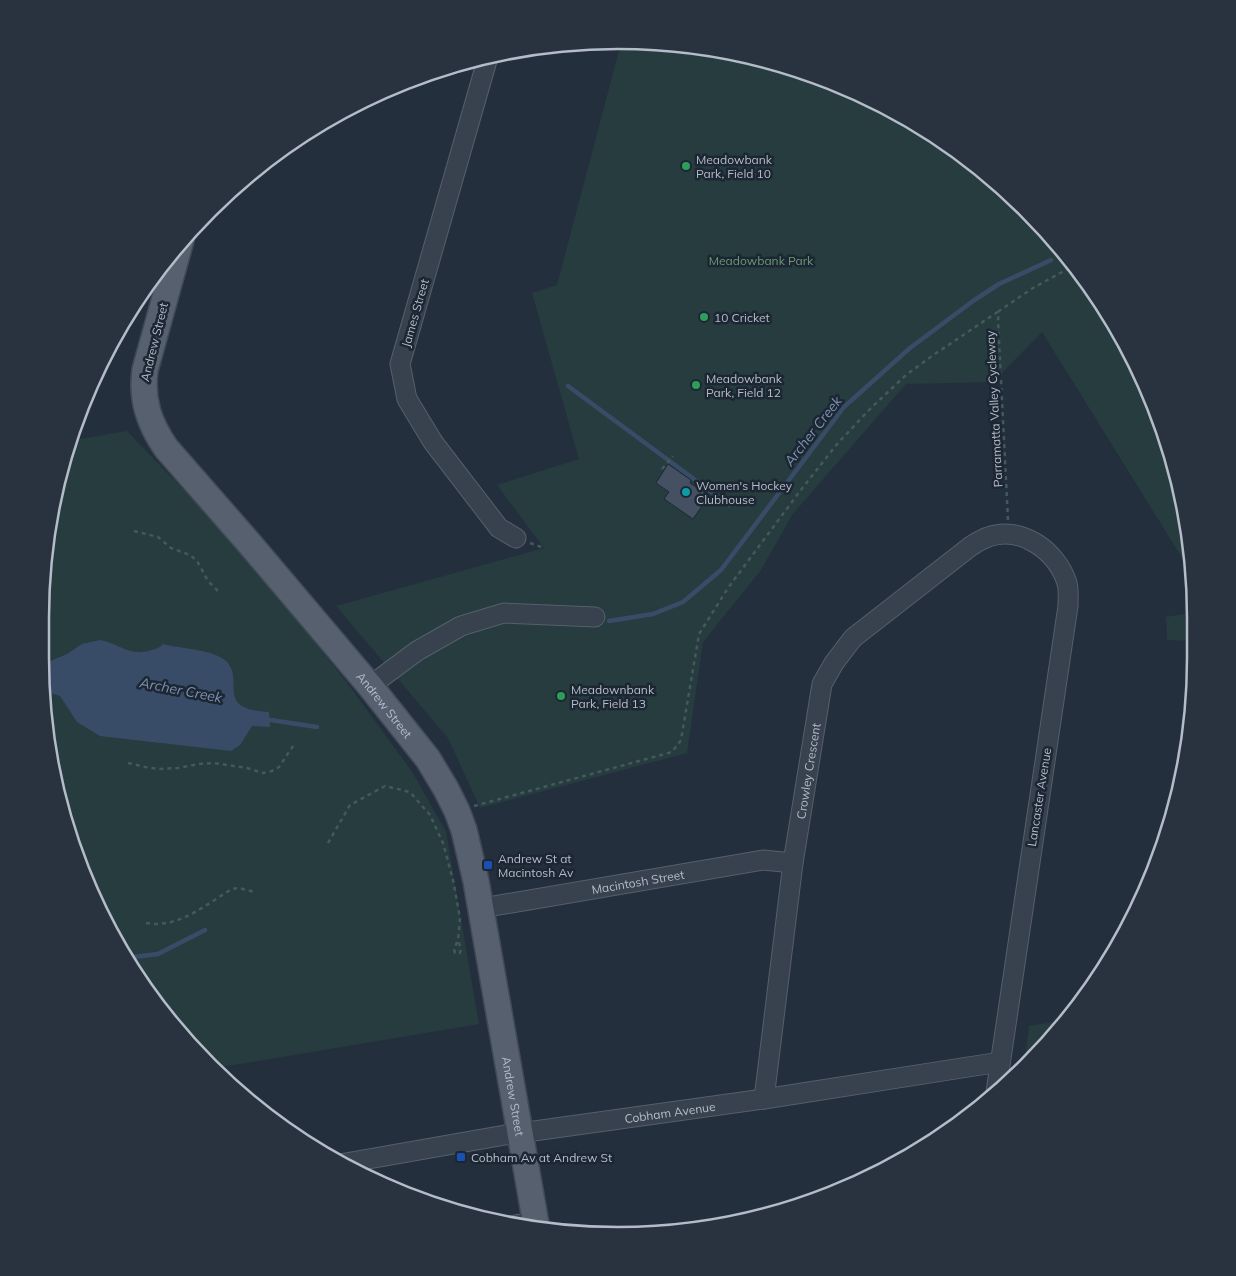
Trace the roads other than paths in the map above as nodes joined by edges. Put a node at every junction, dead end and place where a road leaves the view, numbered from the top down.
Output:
1 (485, 65) edge
2 (175, 260) edge
3 (1008, 534) joint
4 (516, 538) dead end
5 (595, 617) dead end
6 (370, 686) junction
7 (793, 863) junction
8 (482, 908) junction
9 (1000, 1062) junction
10 (997, 1082) edge
11 (764, 1099) junction
12 (520, 1134) junction
13 (353, 1162) edge
14 (529, 1220) edge

1 - 4 street, James Street
2 - 6 main road, Andrew Street
3 - 7 street, Crowley Crescent
3 - 9 street, Lancaster Avenue
5 - 6 street
6 - 8 main road, Andrew Street
7 - 8 street, Macintosh Street
7 - 11 street, Crowley Crescent
8 - 12 main road, Andrew Street
9 - 10 street, Lancaster Avenue
9 - 11 street, Cobham Avenue
11 - 12 street, Cobham Avenue
12 - 13 street, Cobham Avenue
12 - 14 main road, Andrew Street

